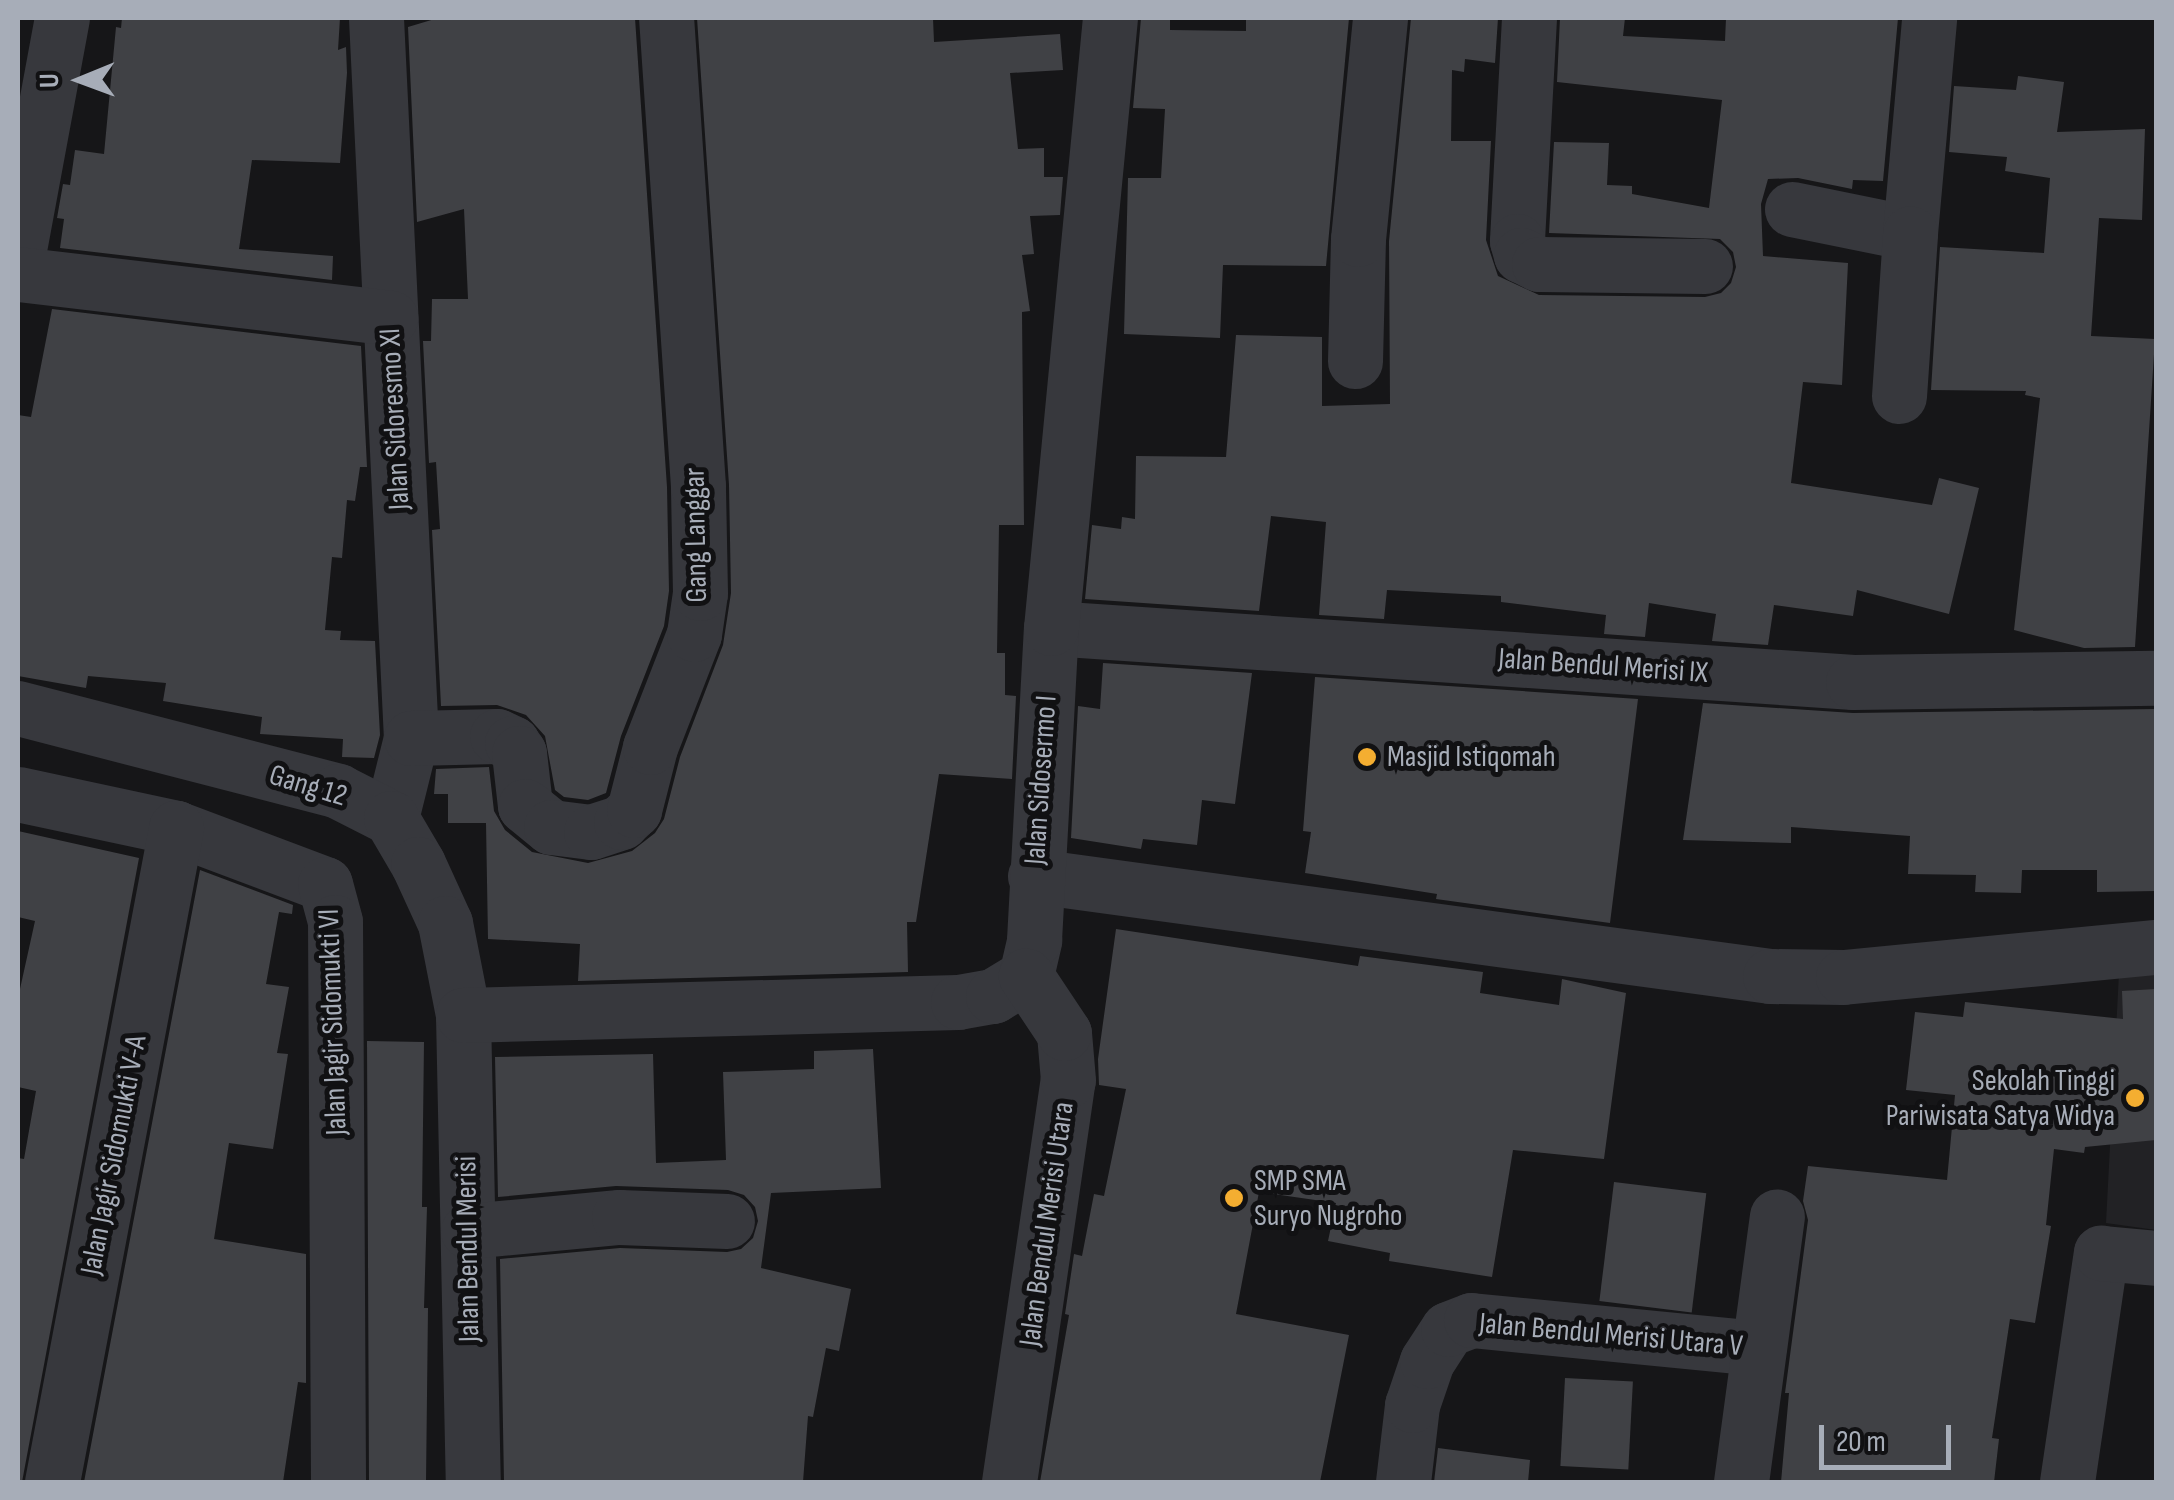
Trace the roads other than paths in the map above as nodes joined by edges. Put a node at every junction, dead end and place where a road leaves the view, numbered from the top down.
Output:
1 (62, 18) edge
2 (376, 18) edge
3 (666, 18) edge
4 (1110, 18) edge
5 (1380, 18) edge
6 (1529, 18) edge
7 (1929, 18) edge
8 (1792, 209) dead end
9 (1910, 232) junction
10 (18, 255) edge
11 (1706, 266) dead end
12 (18, 274) edge
13 (390, 318) junction
14 (1355, 361) dead end
15 (1899, 396) dead end
16 (1050, 628) junction
17 (2156, 678) edge
18 (18, 708) edge
19 (411, 738) junction
20 (18, 794) edge
21 (391, 818) junction
22 (176, 828) junction
23 (1035, 876) junction
24 (2156, 946) edge
25 (1026, 976) junction
26 (463, 1015) junction
27 (1777, 1216) dead end
28 (727, 1221) dead end
29 (468, 1231) junction
30 (2156, 1258) edge
31 (1759, 1348) junction
32 (52, 1482) edge
33 (338, 1482) edge
34 (473, 1482) edge
35 (1010, 1482) edge
36 (1403, 1482) edge
37 (1741, 1482) edge
38 (2067, 1482) edge

1 - 10 street
2 - 13 street, Jalan Sidoresmo XI
3 - 19 street, Gang Langgar
4 - 16 street, Jalan Sidosermo I
5 - 14 street
6 - 11 street
7 - 9 street
8 - 9 street
9 - 15 street
12 - 13 street
13 - 19 street, Jalan Sidoresmo XI
16 - 17 street, Jalan Bendul Merisi IX
16 - 23 street, Jalan Sidosermo I
18 - 21 street, Gang 12
19 - 21 street, Jalan Sidoresmo XI
20 - 22 street, Jalan Jagir Sidomukti VI
21 - 26 street
22 - 32 street, Jalan Jagir Sidomukti V-A
22 - 33 street, Jalan Jagir Sidomukti VI
23 - 24 street
23 - 25 street, Jalan Sidosermo I
25 - 26 street
25 - 35 street, Jalan Bendul Merisi Utara
26 - 29 street, Jalan Bendul Merisi
27 - 31 street
28 - 29 street
29 - 34 street, Jalan Bendul Merisi
30 - 38 street
31 - 36 street, Jalan Bendul Merisi Utara V
31 - 37 street

